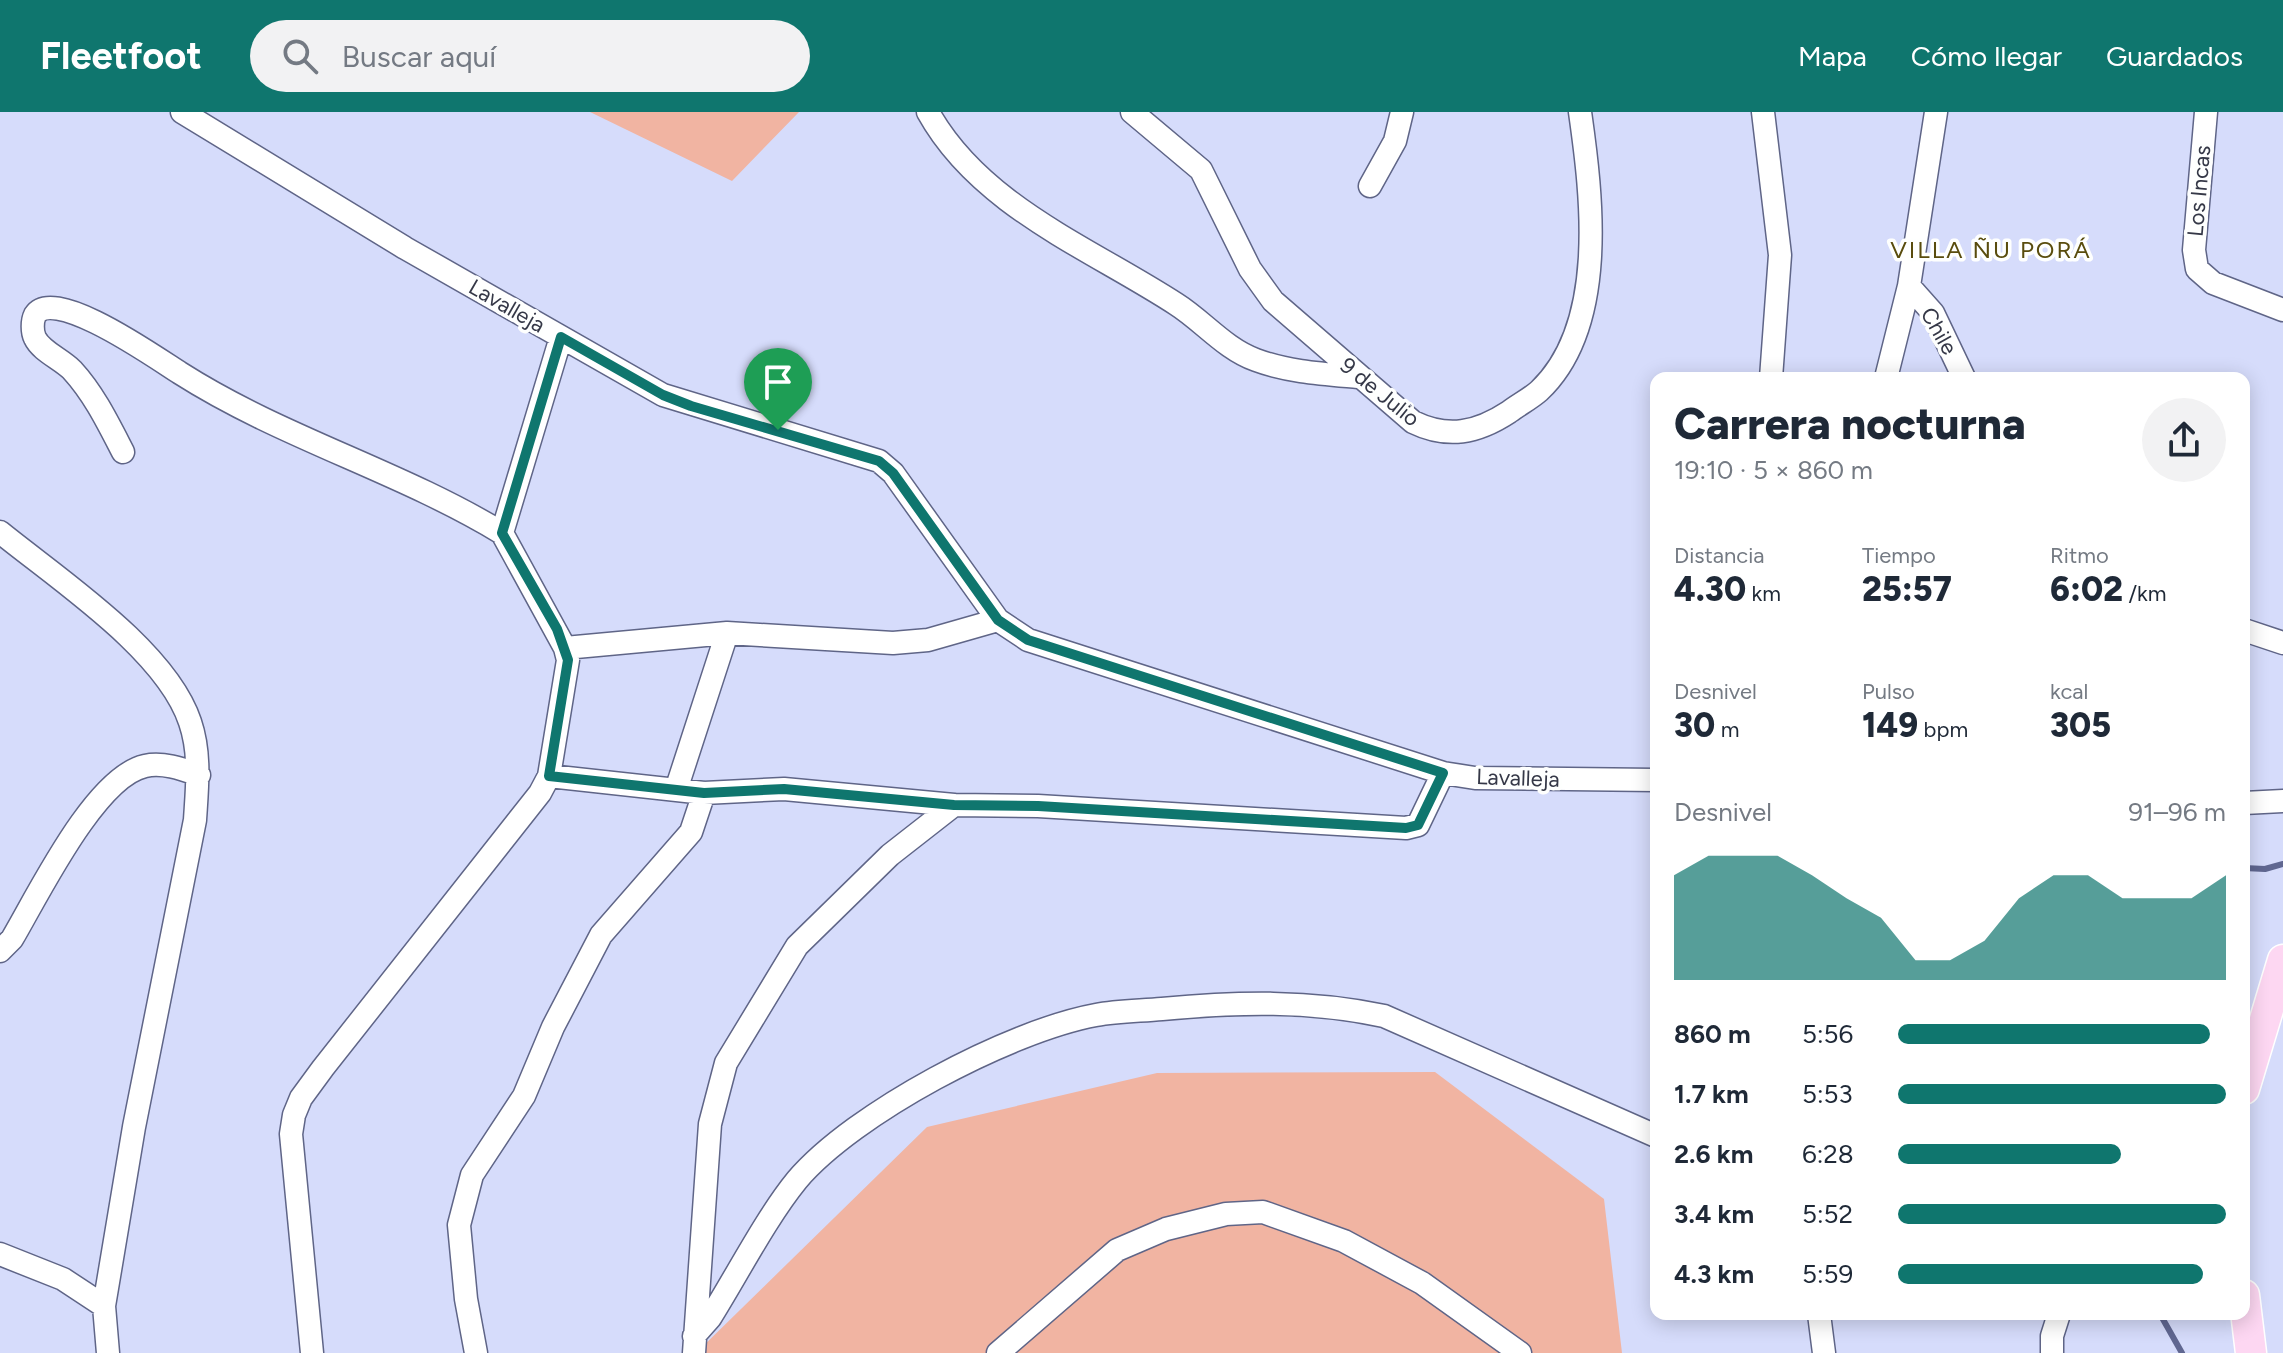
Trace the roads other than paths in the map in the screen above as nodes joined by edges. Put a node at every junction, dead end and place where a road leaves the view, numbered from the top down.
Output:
1 (182, 112) edge
2 (928, 112) edge
3 (1132, 112) edge
4 (1402, 112) edge
5 (1580, 112) edge
6 (1763, 112) edge
7 (1936, 112) edge
8 (2206, 112) edge
9 (1370, 186) dead end
10 (1909, 286) junction
11 (2283, 310) edge
12 (561, 337) junction
13 (1771, 372) edge
14 (1888, 372) edge
15 (1961, 372) edge
16 (1358, 377) junction
17 (123, 452) dead end
18 (0, 532) edge
19 (502, 533) junction
20 (998, 620) junction
21 (2250, 632) edge
22 (727, 633) junction
23 (2283, 643) edge
24 (565, 648) junction
25 (1443, 773) junction
26 (199, 775) junction
27 (549, 776) junction
28 (1650, 780) edge
29 (676, 790) junction
30 (704, 793) junction
31 (2283, 801) edge
32 (2250, 803) edge
33 (954, 805) junction
34 (0, 951) edge
35 (2282, 964) edge
36 (2250, 1069) edge
37 (1650, 1133) edge
38 (0, 1254) edge
39 (104, 1306) junction
40 (1820, 1320) edge
41 (2057, 1320) edge
42 (2247, 1320) edge
43 (694, 1344) edge
44 (108, 1353) edge
45 (312, 1353) edge
46 (476, 1353) edge
47 (998, 1353) edge
48 (1520, 1353) edge
49 (1824, 1353) edge
50 (2052, 1353) edge
51 (2251, 1353) edge

1 - 12 street, Lavalleja
2 - 16 street
3 - 16 street, 9 de Julio
4 - 9 street
5 - 16 street, 9 de Julio
6 - 13 street
7 - 10 street
8 - 11 street, Los Incas
10 - 14 street
10 - 15 street, Chile
12 - 19 street
12 - 20 street, Lavalleja
17 - 19 street
18 - 26 street
19 - 24 street
20 - 22 street
20 - 25 street, Lavalleja
21 - 23 street
22 - 24 street
22 - 29 street
24 - 27 street
25 - 28 street, Lavalleja
25 - 33 street
26 - 34 street
26 - 39 street
27 - 29 street
27 - 45 street
29 - 30 street
30 - 33 street
30 - 46 street
31 - 32 street
33 - 43 street
35 - 36 main road
37 - 43 street
38 - 39 street
39 - 44 street
40 - 49 street
41 - 50 street
42 - 51 main road
47 - 48 street

